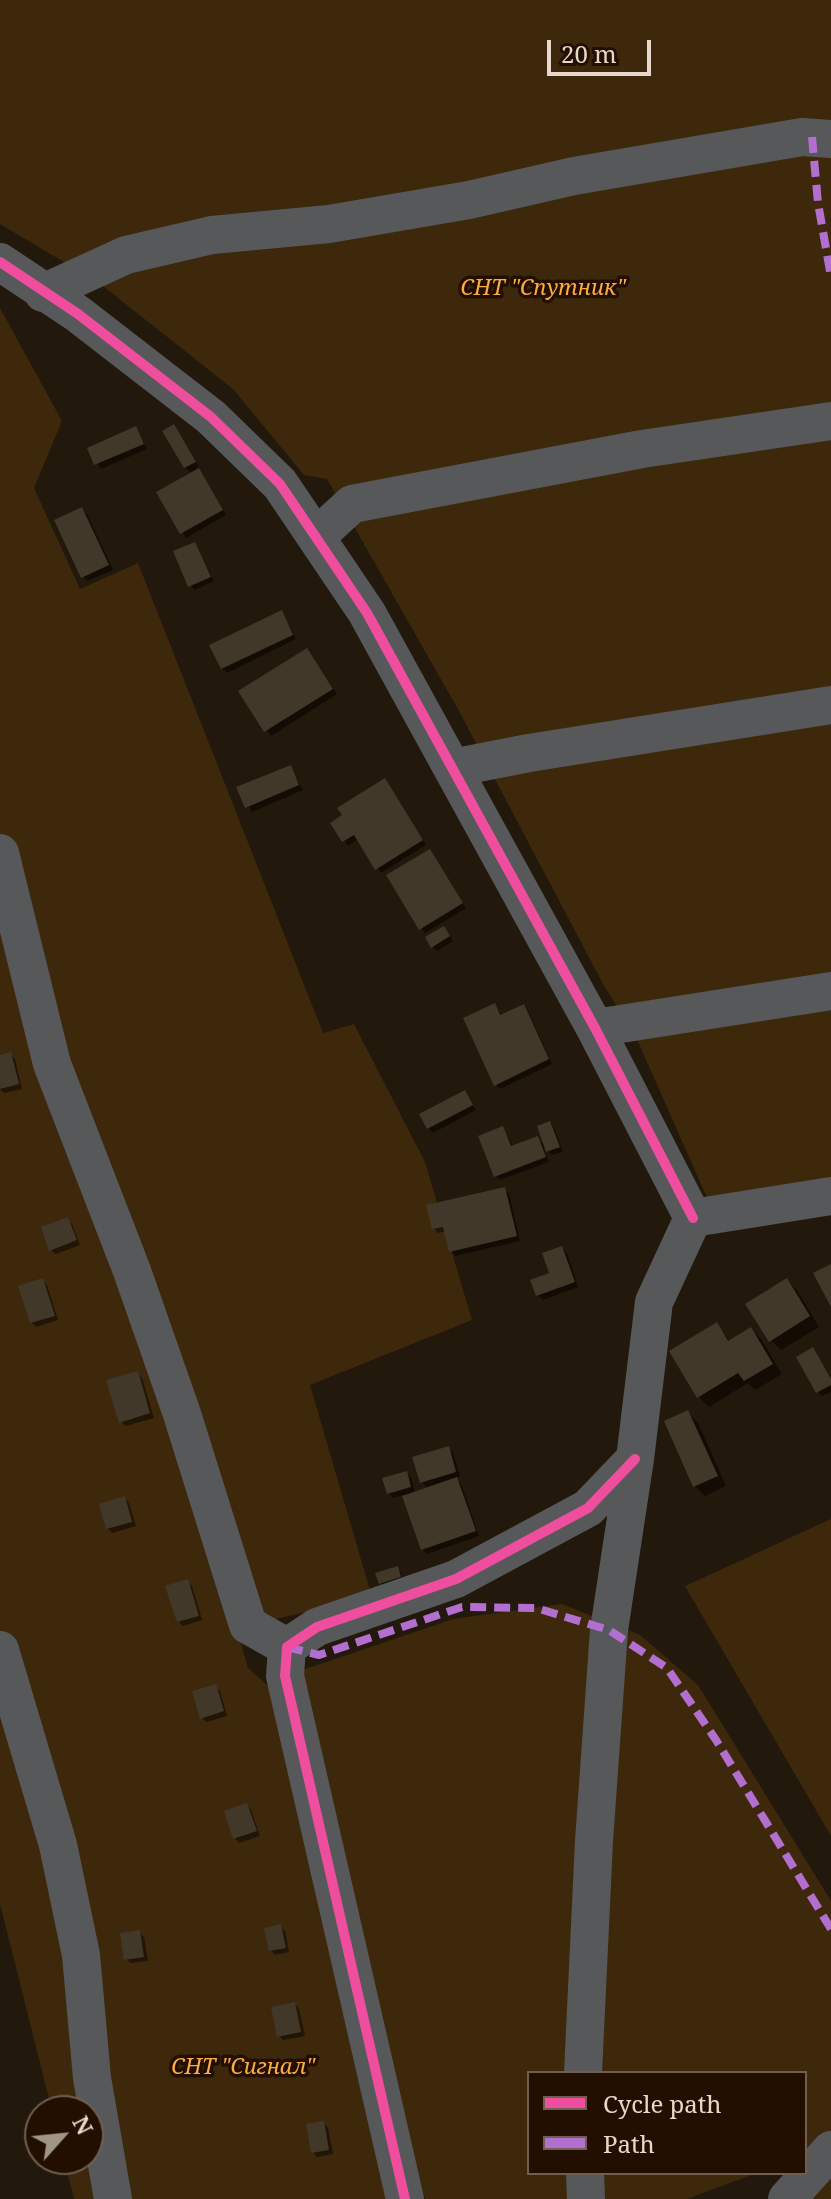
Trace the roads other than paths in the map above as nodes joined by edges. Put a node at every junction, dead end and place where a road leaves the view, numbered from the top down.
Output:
1 (831, 139) edge
2 (0, 262) edge
3 (43, 293) junction
4 (831, 421) edge
5 (316, 537) junction
6 (831, 705) edge
7 (452, 768) junction
8 (0, 853) edge
9 (831, 991) edge
10 (595, 1028) junction
11 (831, 1196) edge
12 (693, 1218) junction
13 (635, 1459) junction
14 (287, 1647) junction
15 (0, 1650) edge
16 (583, 2071) edge
17 (831, 2150) edge
18 (585, 2175) edge
19 (113, 2199) edge
20 (405, 2199) edge
21 (586, 2199) edge
22 (787, 2199) edge

1 - 3 street
2 - 3 street
3 - 5 street
4 - 5 street
5 - 7 street
6 - 7 street
7 - 10 street
8 - 14 street
9 - 10 street
10 - 12 street
11 - 12 street
12 - 13 street
13 - 14 street
13 - 16 street
14 - 20 street
15 - 19 street
17 - 22 street
18 - 21 street

